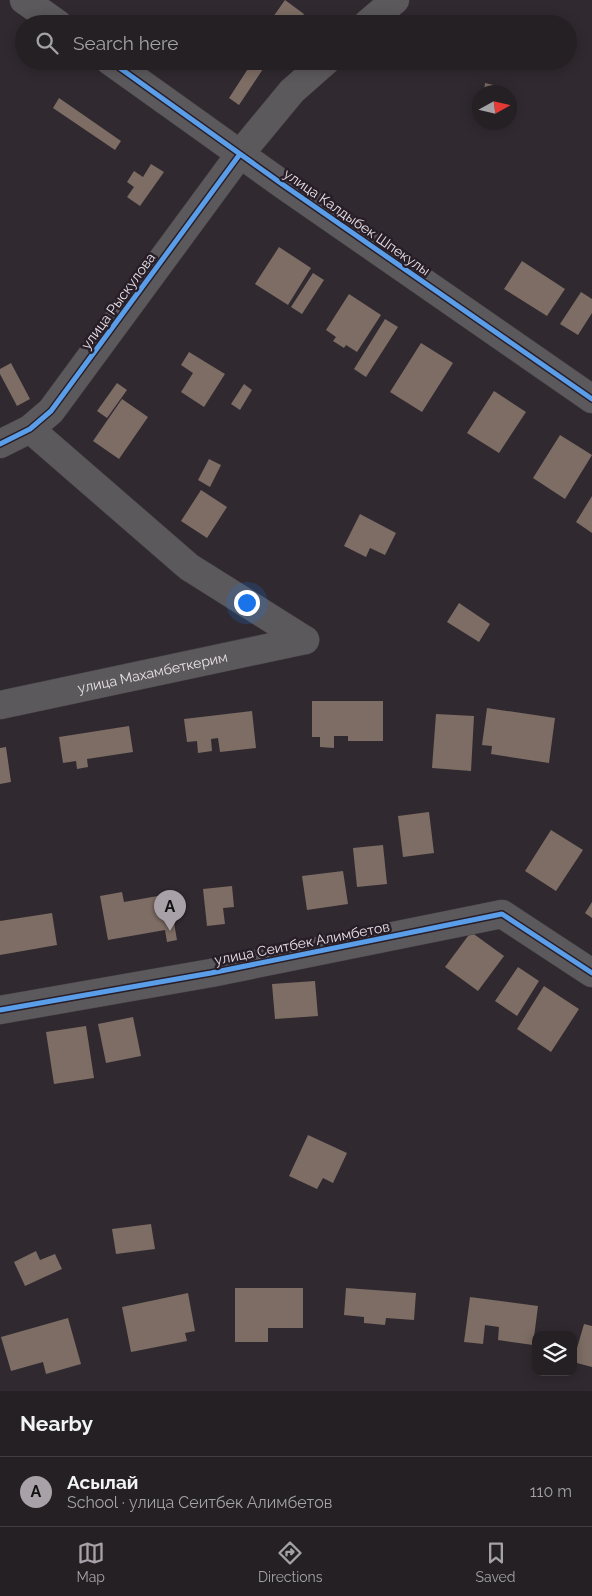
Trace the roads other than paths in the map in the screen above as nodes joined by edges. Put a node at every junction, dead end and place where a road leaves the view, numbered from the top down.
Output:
1 (24, 0) edge
2 (395, 0) edge
3 (45, 15) edge
4 (378, 15) edge
5 (123, 70) edge
6 (316, 70) edge
7 (240, 154) junction
8 (592, 399) edge
9 (30, 429) junction
10 (0, 444) edge
11 (0, 705) edge
12 (592, 973) edge
13 (0, 1010) edge

1 - 3 street
2 - 4 street
5 - 7 street, улица Калдыбек Шпекулы
6 - 7 street, улица Рыскулова
7 - 8 street, улица Калдыбек Шпекулы
7 - 9 street, улица Рыскулова
9 - 10 street, улица Рыскулова
9 - 11 street, улица Махамбеткерим
12 - 13 street, улица Сеитбек Алимбетов

